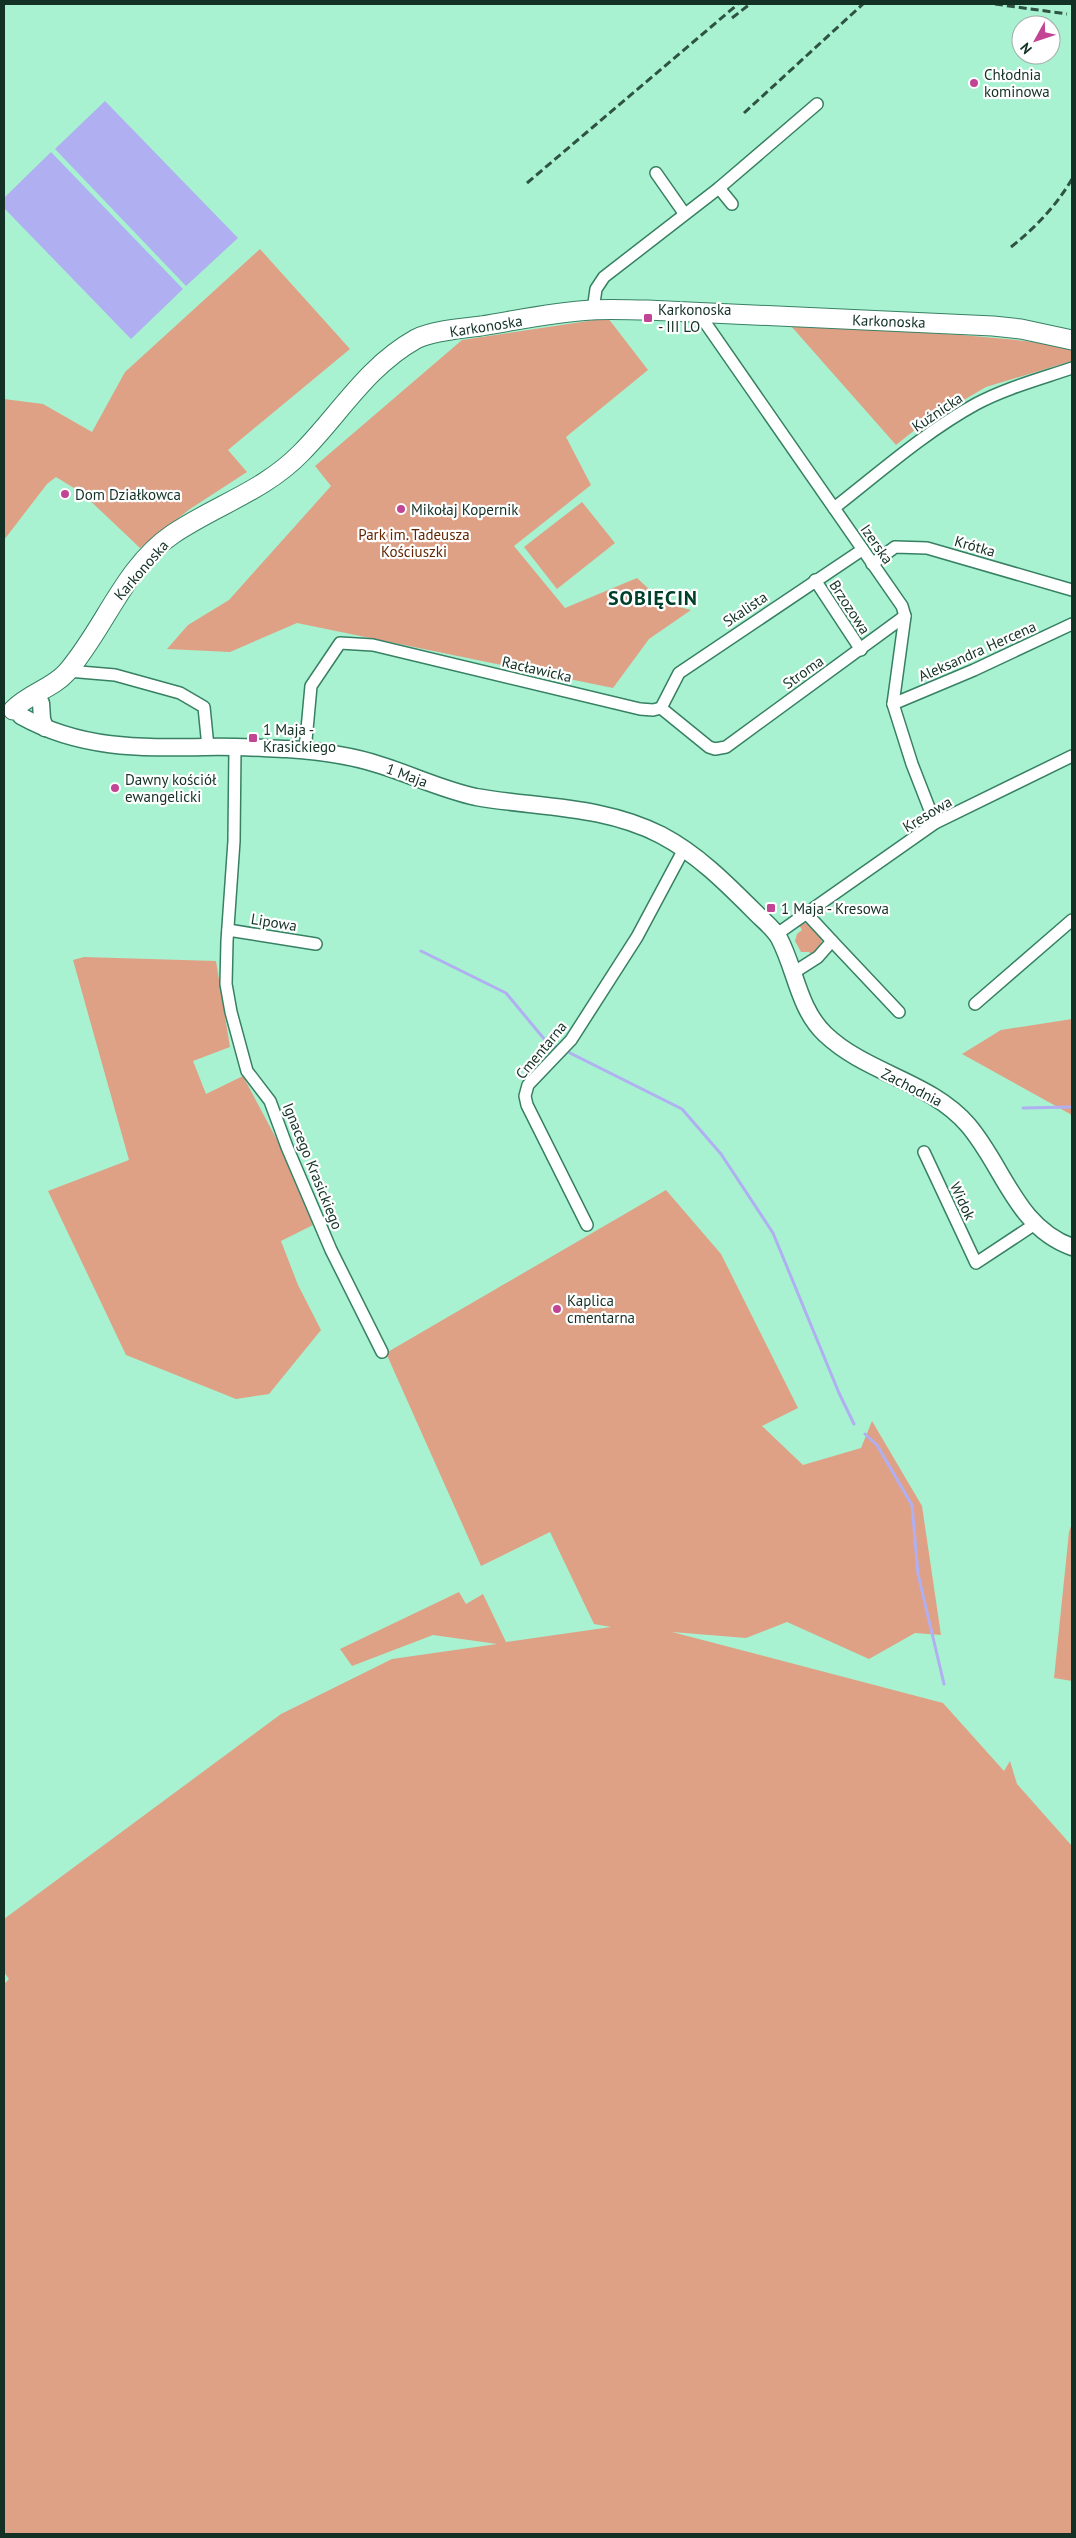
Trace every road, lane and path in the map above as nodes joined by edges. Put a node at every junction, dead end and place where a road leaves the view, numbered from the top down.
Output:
1 (817, 104) dead end
2 (656, 173) dead end
3 (719, 188) junction
4 (732, 204) dead end
5 (684, 213) junction
6 (594, 310) junction
7 (700, 312) junction
8 (1072, 340) edge
9 (1072, 368) edge
10 (834, 508) junction
11 (862, 550) junction
12 (872, 564) junction
13 (815, 580) junction
14 (1072, 590) edge
15 (906, 616) junction
16 (1072, 624) edge
17 (861, 650) junction
18 (68, 671) junction
19 (43, 697) junction
20 (893, 704) junction
21 (660, 708) junction
22 (13, 710) edge
23 (45, 728) junction
24 (208, 746) junction
25 (235, 748) junction
26 (305, 751) junction
27 (1072, 756) edge
28 (935, 824) junction
29 (684, 849) junction
30 (806, 914) junction
31 (1072, 920) edge
32 (228, 930) junction
33 (777, 934) junction
34 (832, 941) junction
35 (316, 944) dead end
36 (793, 973) junction
37 (975, 1004) dead end
38 (899, 1012) dead end
39 (924, 1152) dead end
40 (1035, 1224) junction
41 (587, 1225) dead end
42 (1072, 1247) edge
43 (382, 1352) dead end

1 - 3 street
2 - 5 street
3 - 4 street
3 - 5 street
5 - 6 street
6 - 7 main road, Karkonoska
6 - 18 main road, Karkonoska
7 - 8 main road, Karkonoska
7 - 10 street, Izerska
9 - 10 street, Kuźnicka
10 - 11 street, Izerska
11 - 12 street, Izerska
11 - 13 street, Skalista
12 - 14 street, Krótka
12 - 15 street, Izerska
13 - 17 street, Brzozowa
13 - 21 street, Skalista
15 - 17 street, Stroma
15 - 20 street
16 - 20 street, Aleksandra Hercena
17 - 21 street, Stroma
18 - 19 main road, Karkonoska
18 - 24 street
19 - 22 main road, Karkonoska
19 - 23 street
20 - 28 street
21 - 26 street, Racławicka
22 - 23 street, 1 Maja
23 - 24 street, 1 Maja
24 - 25 street, 1 Maja
25 - 26 street, 1 Maja
25 - 32 street, Ignacego Krasickiego
26 - 29 street, 1 Maja
27 - 28 street, Kresowa
28 - 30 street, Kresowa
29 - 33 street, 1 Maja
29 - 41 street, Cmentarna
30 - 33 street, Kresowa
30 - 34 street
31 - 37 street
32 - 35 street, Lipowa
32 - 43 street, Ignacego Krasickiego
33 - 36 street, Zachodnia
34 - 36 street
34 - 38 street
36 - 40 street, Zachodnia
39 - 40 street, Widok
40 - 42 street, Zachodnia

